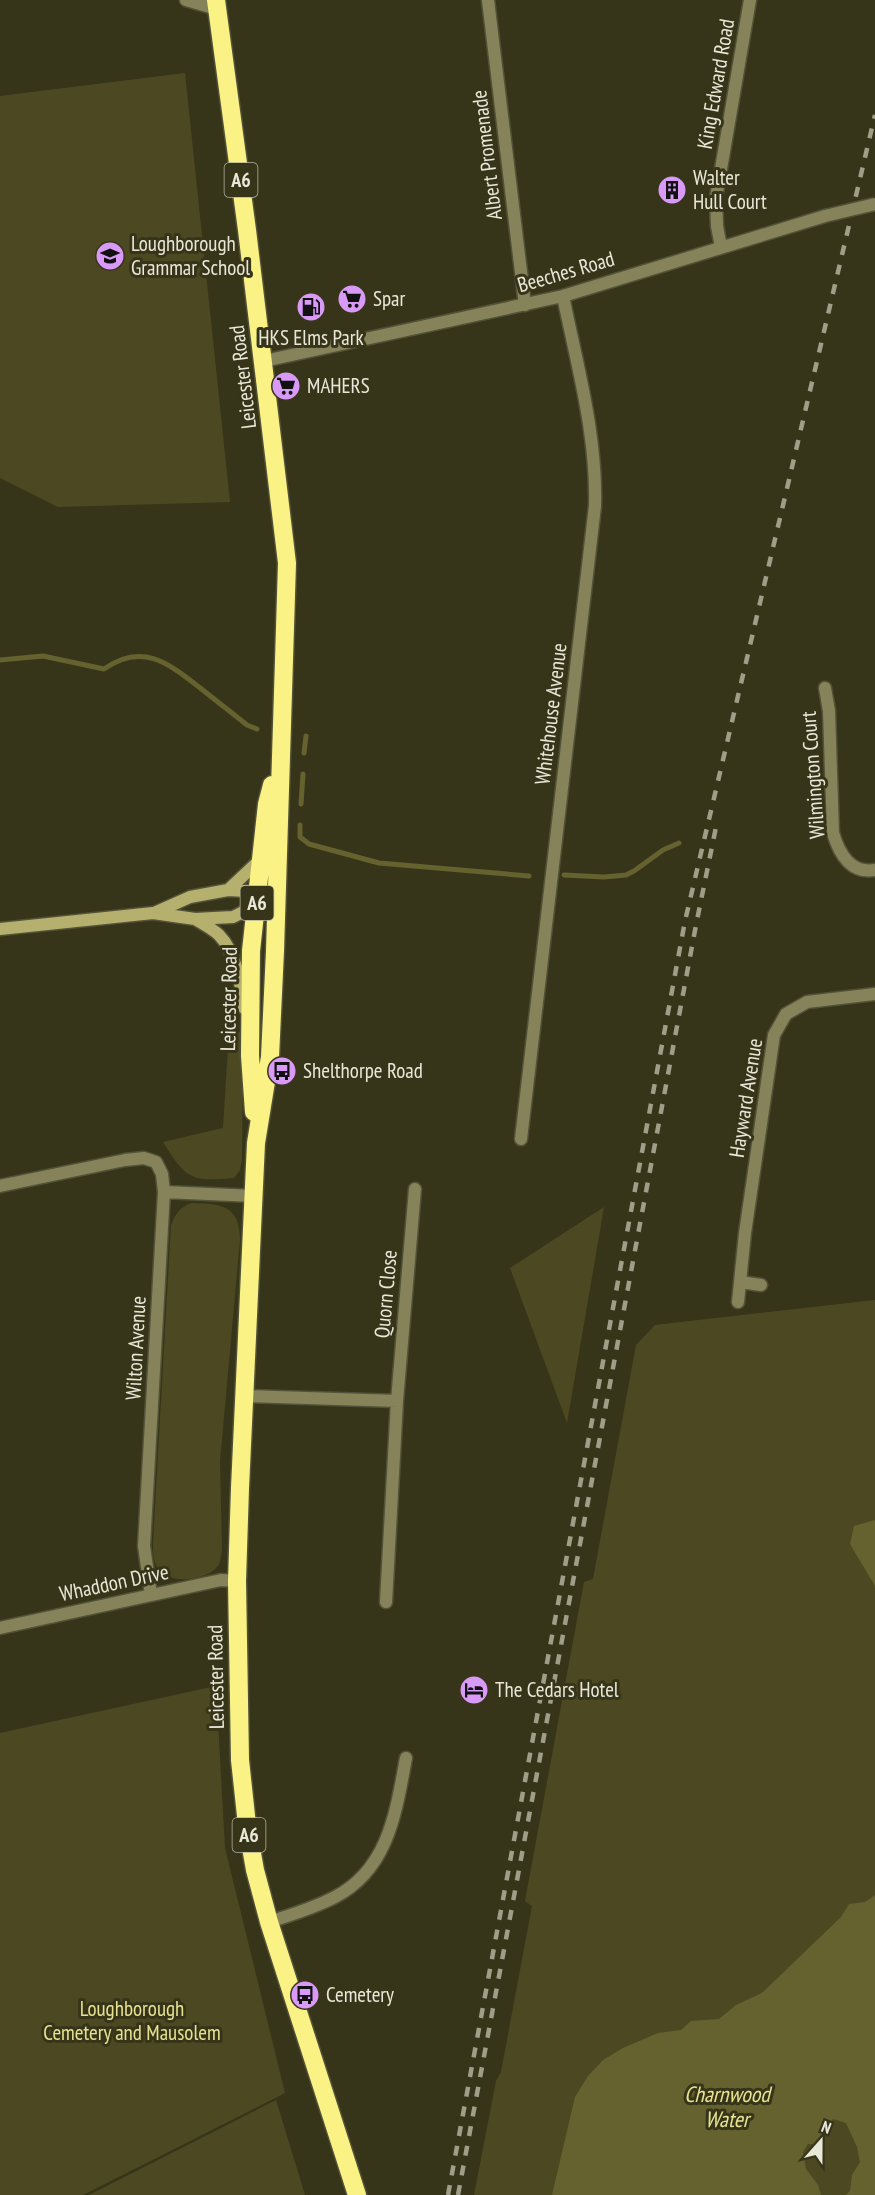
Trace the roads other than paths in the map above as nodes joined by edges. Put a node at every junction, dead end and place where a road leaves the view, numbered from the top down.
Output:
1 (186, 0) edge
2 (488, 0) edge
3 (750, 0) edge
4 (217, 4) edge
5 (875, 204) edge
6 (721, 247) junction
7 (563, 296) junction
8 (525, 305) junction
9 (264, 361) junction
10 (825, 688) dead end
11 (270, 859) junction
12 (875, 870) edge
13 (228, 890) junction
14 (257, 897) junction
15 (153, 913) junction
16 (195, 919) junction
17 (276, 919) junction
18 (0, 929) edge
19 (875, 994) edge
20 (250, 1056) junction
21 (521, 1139) dead end
22 (256, 1143) junction
23 (0, 1186) edge
24 (414, 1189) dead end
25 (164, 1192) junction
26 (254, 1196) junction
27 (740, 1282) junction
28 (761, 1285) dead end
29 (738, 1302) dead end
30 (244, 1396) junction
31 (397, 1401) junction
32 (237, 1581) junction
33 (151, 1595) junction
34 (386, 1602) dead end
35 (0, 1628) edge
36 (406, 1758) dead end
37 (269, 1922) junction
38 (357, 2195) edge

1 - 4 street
2 - 8 street, Albert Promenade
3 - 6 street, King Edward Road
4 - 9 highway, Leicester Road / A6
5 - 6 street, Beeches Road, bridge
6 - 7 street, Beeches Road
7 - 8 street, Beeches Road
7 - 21 street, Whitehouse Avenue
8 - 9 street, Beeches Road
9 - 11 highway, Leicester Road / A6
10 - 12 street, Wilmington Court
11 - 13 street
11 - 14 highway, Leicester Road / A6
11 - 17 highway, Leicester Road / A6
13 - 14 street
13 - 15 street
14 - 16 street
14 - 17 street
14 - 20 highway, Leicester Road / A6
15 - 16 street
15 - 18 street
16 - 20 street
17 - 22 highway, Leicester Road / A6
19 - 27 street, Hayward Avenue
20 - 22 highway, Leicester Road / A6
22 - 26 highway, Leicester Road / A6
23 - 25 street, Wilton Avenue
24 - 31 street, Quorn Close
25 - 26 street
25 - 33 street, Wilton Avenue
26 - 30 highway, Leicester Road / A6
27 - 28 street
27 - 29 street, Hayward Avenue
30 - 31 street
30 - 32 highway, Leicester Road / A6
31 - 34 street, Quorn Close
32 - 33 street, Whaddon Drive
32 - 37 highway, Leicester Road / A6
33 - 35 street, Whaddon Drive
36 - 37 street
37 - 38 highway, Leicester Road / A6

